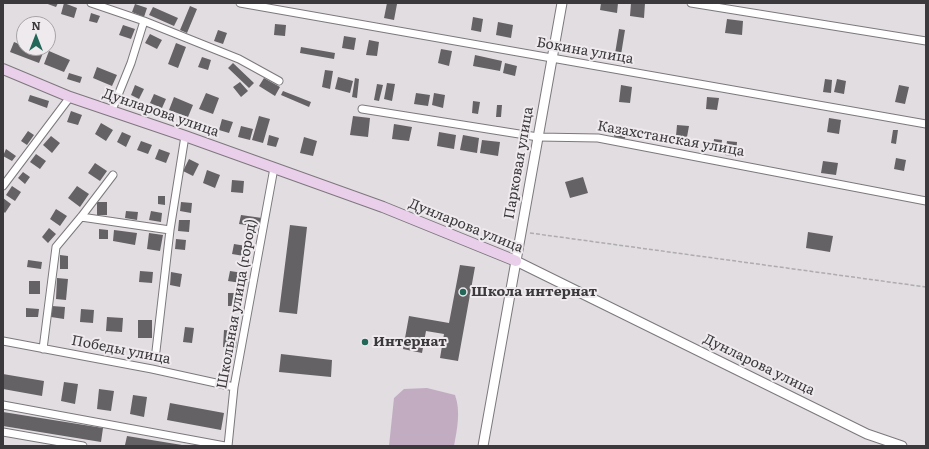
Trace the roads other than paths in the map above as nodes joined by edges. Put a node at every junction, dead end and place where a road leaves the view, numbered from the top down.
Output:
1 (91, 3) edge
2 (240, 3) edge
3 (562, 3) edge
4 (691, 3) edge
5 (144, 22) junction
6 (926, 41) edge
7 (552, 58) junction
8 (3, 69) edge
9 (279, 80) dead end
10 (70, 97) junction
11 (362, 109) dead end
12 (112, 110) junction
13 (926, 124) edge
14 (185, 136) junction
15 (538, 137) junction
16 (274, 168) junction
17 (113, 176) dead end
18 (3, 186) edge
19 (926, 200) edge
20 (81, 217) junction
21 (170, 230) junction
22 (516, 261) junction
23 (3, 341) edge
24 (43, 349) junction
25 (156, 351) dead end
26 (234, 387) junction
27 (3, 405) edge
28 (3, 432) edge
29 (83, 446) edge
30 (225, 446) edge
31 (228, 446) edge
32 (483, 446) edge
33 (902, 446) edge

1 - 5 street
2 - 7 street, Бокина улица
3 - 7 street, Парковая улица
4 - 6 street
5 - 9 street
5 - 12 street
7 - 13 street, Бокина улица
7 - 15 street, Парковая улица
8 - 10 main road, Дунларова улица
10 - 12 main road, Дунларова улица
10 - 18 street
11 - 15 street, Казахстанская улица
12 - 14 main road, Дунларова улица
14 - 16 main road, Дунларова улица
14 - 21 street
15 - 19 street, Казахстанская улица
15 - 22 street, Парковая улица
16 - 22 main road, Дунларова улица
16 - 26 street, Школьная улица (город)
17 - 20 street
20 - 21 street
20 - 24 street
21 - 25 street
22 - 32 street, Парковая улица
22 - 33 street, Дунларова улица
23 - 24 street, Победы улица
24 - 26 street, Победы улица
26 - 31 street, Школьная улица (город)
27 - 30 street
28 - 29 street

